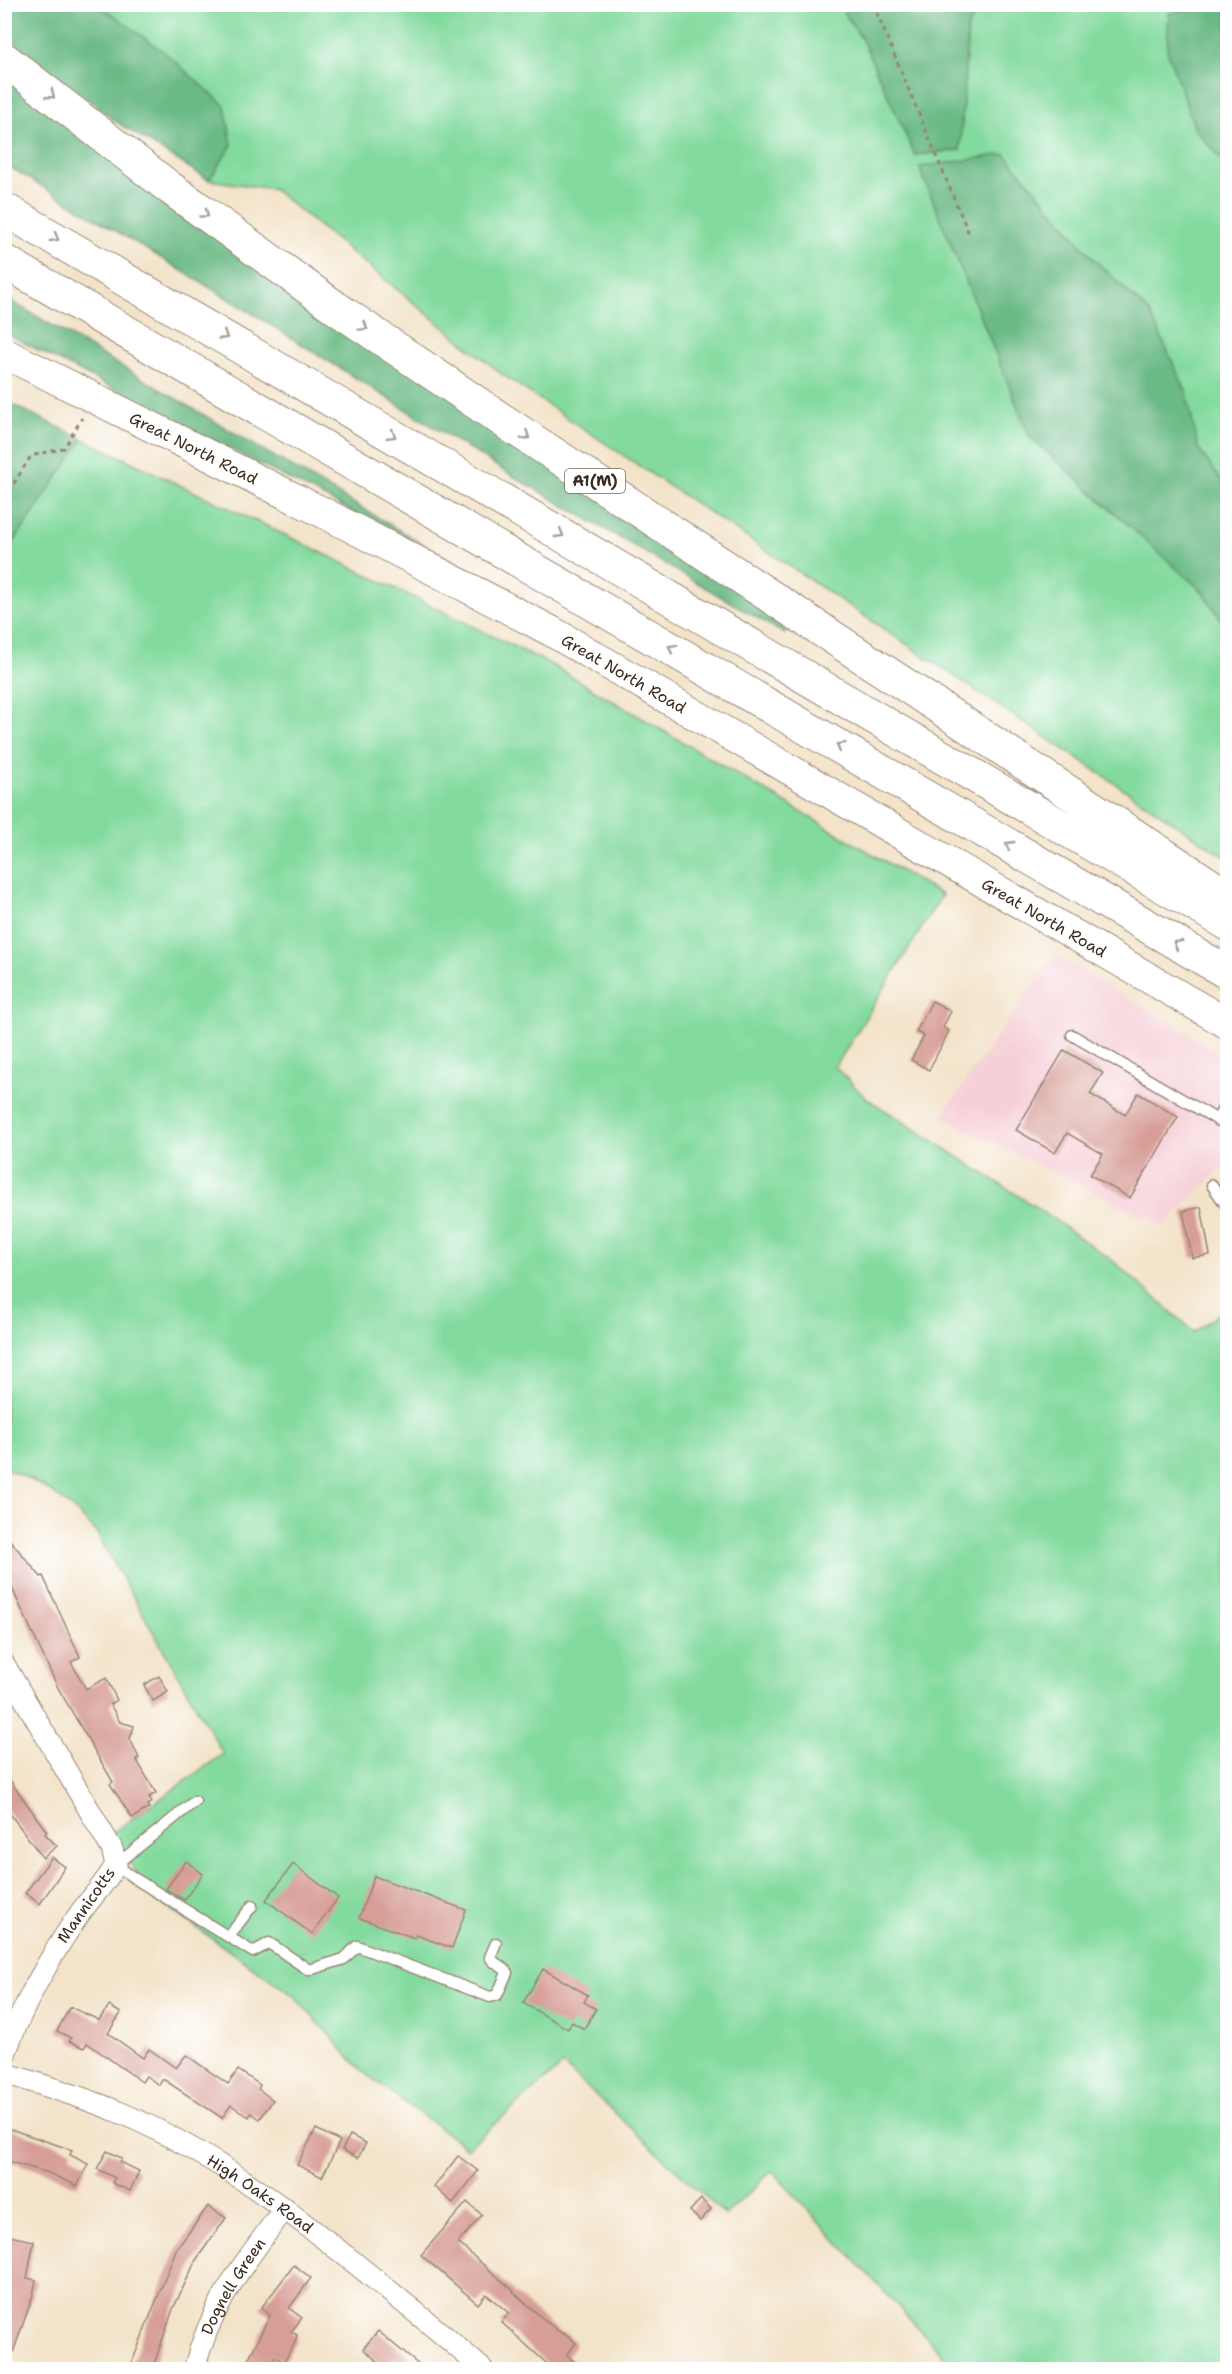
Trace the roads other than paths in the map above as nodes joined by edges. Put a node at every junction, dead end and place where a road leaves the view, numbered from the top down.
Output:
1 (4, 59) edge
2 (4, 209) edge
3 (4, 261) edge
4 (4, 353) edge
5 (1227, 897) edge
6 (1227, 924) edge
7 (1227, 973) edge
8 (1227, 1024) edge
9 (1072, 1035) dead end
10 (1227, 1100) edge
11 (1217, 1120) junction
12 (1227, 1126) edge
13 (1212, 1185) dead end
14 (1227, 1208) edge
15 (4, 1664) edge
16 (195, 1801) dead end
17 (116, 1865) junction
18 (252, 1906) dead end
19 (229, 1936) junction
20 (496, 1942) dead end
21 (4, 2057) edge
22 (4, 2073) edge
23 (285, 2208) junction
24 (194, 2370) edge
25 (483, 2370) edge

1 -> 5 highway, A1(M)
2 -> 6 highway
7 -> 3 highway
4 - 8 main road, Great North Road
9 - 11 lane
10 - 11 lane
11 - 12 lane
13 - 14 lane
15 - 17 street, Mannicotts
16 - 17 lane
17 - 19 lane
17 - 21 street, Mannicotts
18 - 19 lane
19 - 20 lane
22 - 23 street, High Oaks Road
23 - 24 street, Dognell Green
23 - 25 street, High Oaks Road

